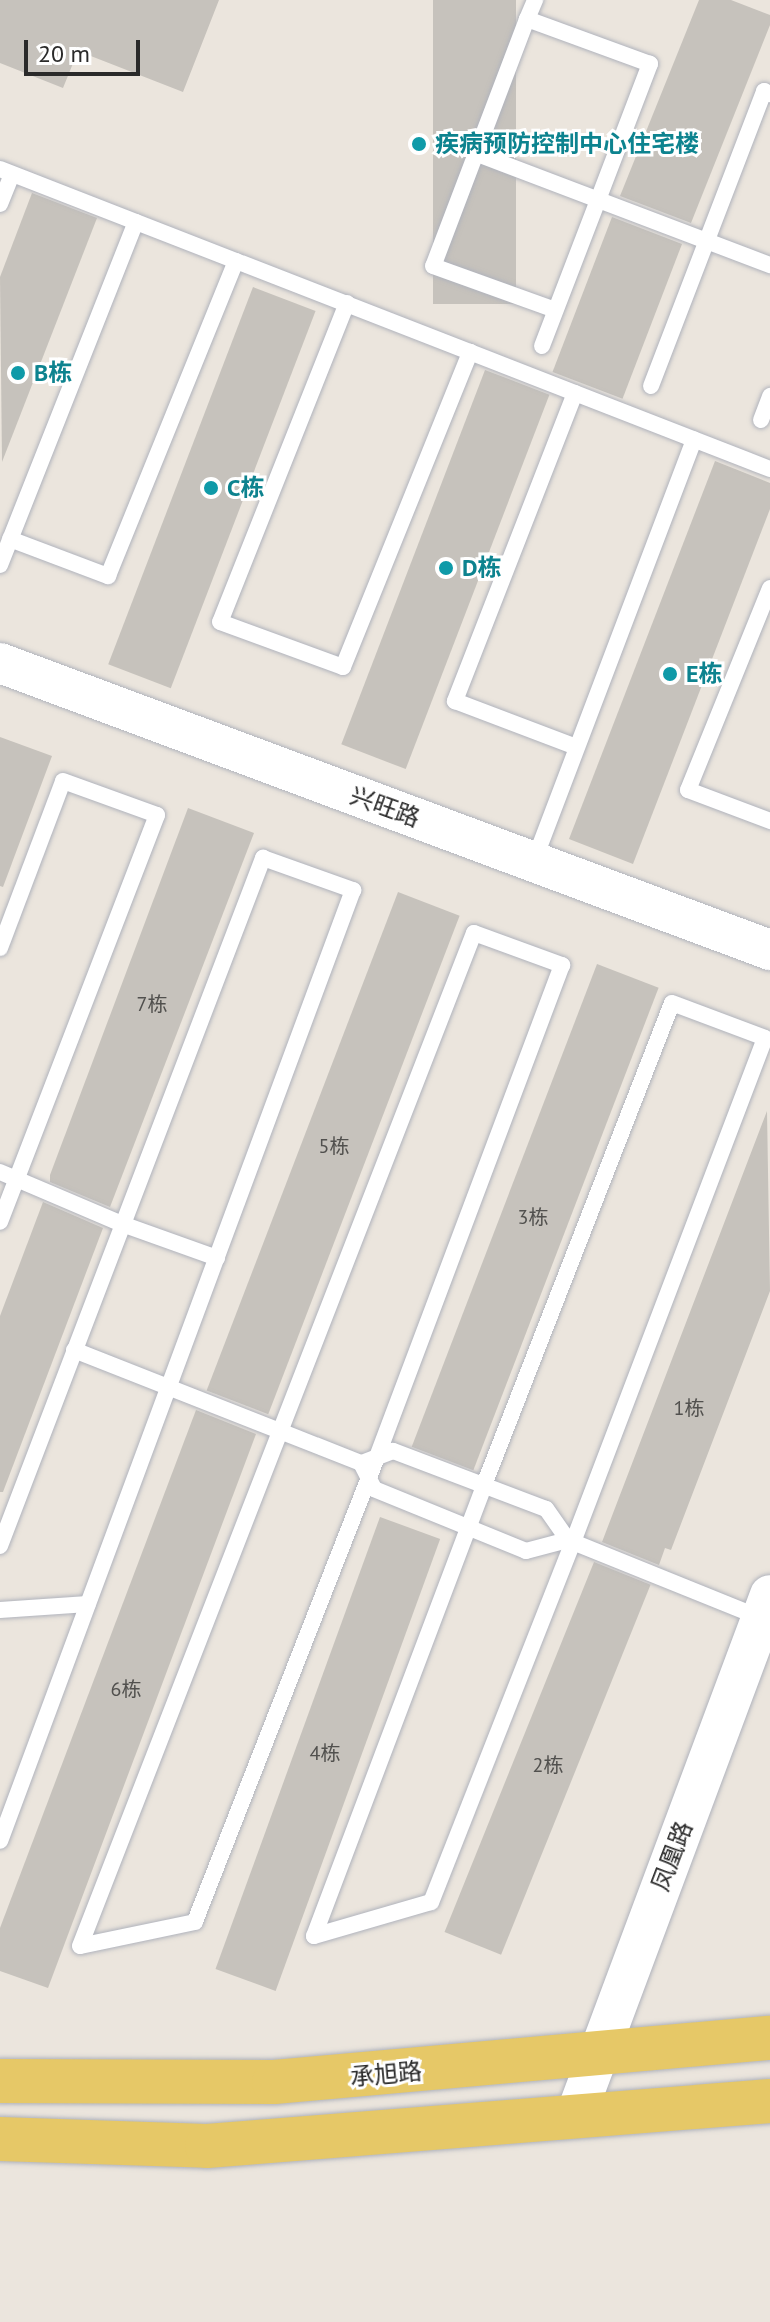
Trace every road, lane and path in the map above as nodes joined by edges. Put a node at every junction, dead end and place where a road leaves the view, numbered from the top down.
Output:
1 (535, 0) edge
2 (527, 19) junction
3 (770, 94) edge
4 (475, 153) junction
5 (6, 172) edge
6 (598, 200) junction
7 (0, 204) edge
8 (136, 222) junction
9 (705, 241) junction
10 (236, 261) junction
11 (770, 265) edge
12 (347, 303) junction
13 (555, 310) junction
14 (542, 346) dead end
15 (470, 352) junction
16 (651, 386) dead end
17 (575, 393) junction
18 (770, 396) edge
19 (761, 420) dead end
20 (694, 439) junction
21 (770, 469) edge
22 (10, 539) junction
23 (0, 565) edge
24 (770, 588) edge
25 (0, 663) edge
26 (576, 747) junction
27 (770, 821) edge
28 (533, 862) junction
29 (0, 948) edge
30 (770, 950) edge
31 (0, 1172) edge
32 (16, 1180) junction
33 (0, 1222) edge
34 (122, 1224) junction
35 (217, 1258) junction
36 (74, 1350) junction
37 (168, 1387) junction
38 (280, 1432) junction
39 (369, 1466) junction
40 (484, 1485) junction
41 (468, 1527) junction
42 (570, 1541) junction
43 (0, 1546) edge
44 (88, 1604) junction
45 (766, 1606) edge
46 (0, 1610) edge
47 (0, 1841) edge
48 (770, 2038) edge
49 (599, 2052) junction
50 (0, 2081) edge
51 (770, 2101) edge
52 (575, 2117) junction
53 (0, 2139) edge

1 - 2 lane
2 - 4 lane
2 - 6 lane
3 - 9 lane
4 - 6 lane
4 - 13 lane
5 - 7 lane
5 - 8 lane
6 - 9 lane
6 - 13 lane
8 - 10 lane
8 - 22 lane
9 - 11 lane
9 - 16 lane
10 - 12 lane
10 - 22 lane
12 - 15 lane
12 - 15 lane
13 - 14 lane
15 - 17 lane
17 - 20 lane
17 - 26 lane
18 - 19 lane
20 - 21 lane
20 - 26 lane
22 - 23 lane
24 - 27 lane
25 - 28 street, 兴旺路
26 - 28 lane
28 - 30 street, 兴旺路
29 - 32 lane
31 - 32 lane
32 - 33 lane
32 - 34 lane
34 - 35 lane
34 - 35 lane
34 - 36 lane
35 - 37 lane
36 - 37 lane
36 - 43 lane
37 - 38 lane
37 - 44 lane
38 - 39 lane
38 - 39 lane
38 - 39 lane
39 - 40 lane
39 - 41 lane
40 - 41 lane
40 - 42 lane
40 - 42 lane
41 - 42 lane
41 - 42 lane
42 - 45 lane
44 - 46 lane
44 - 47 lane
45 - 49 street, 凤凰路
48 - 49 main road, 承旭路
49 - 50 main road, 承旭路
49 - 52 street, 凤凰路
51 - 52 main road
52 - 53 main road

